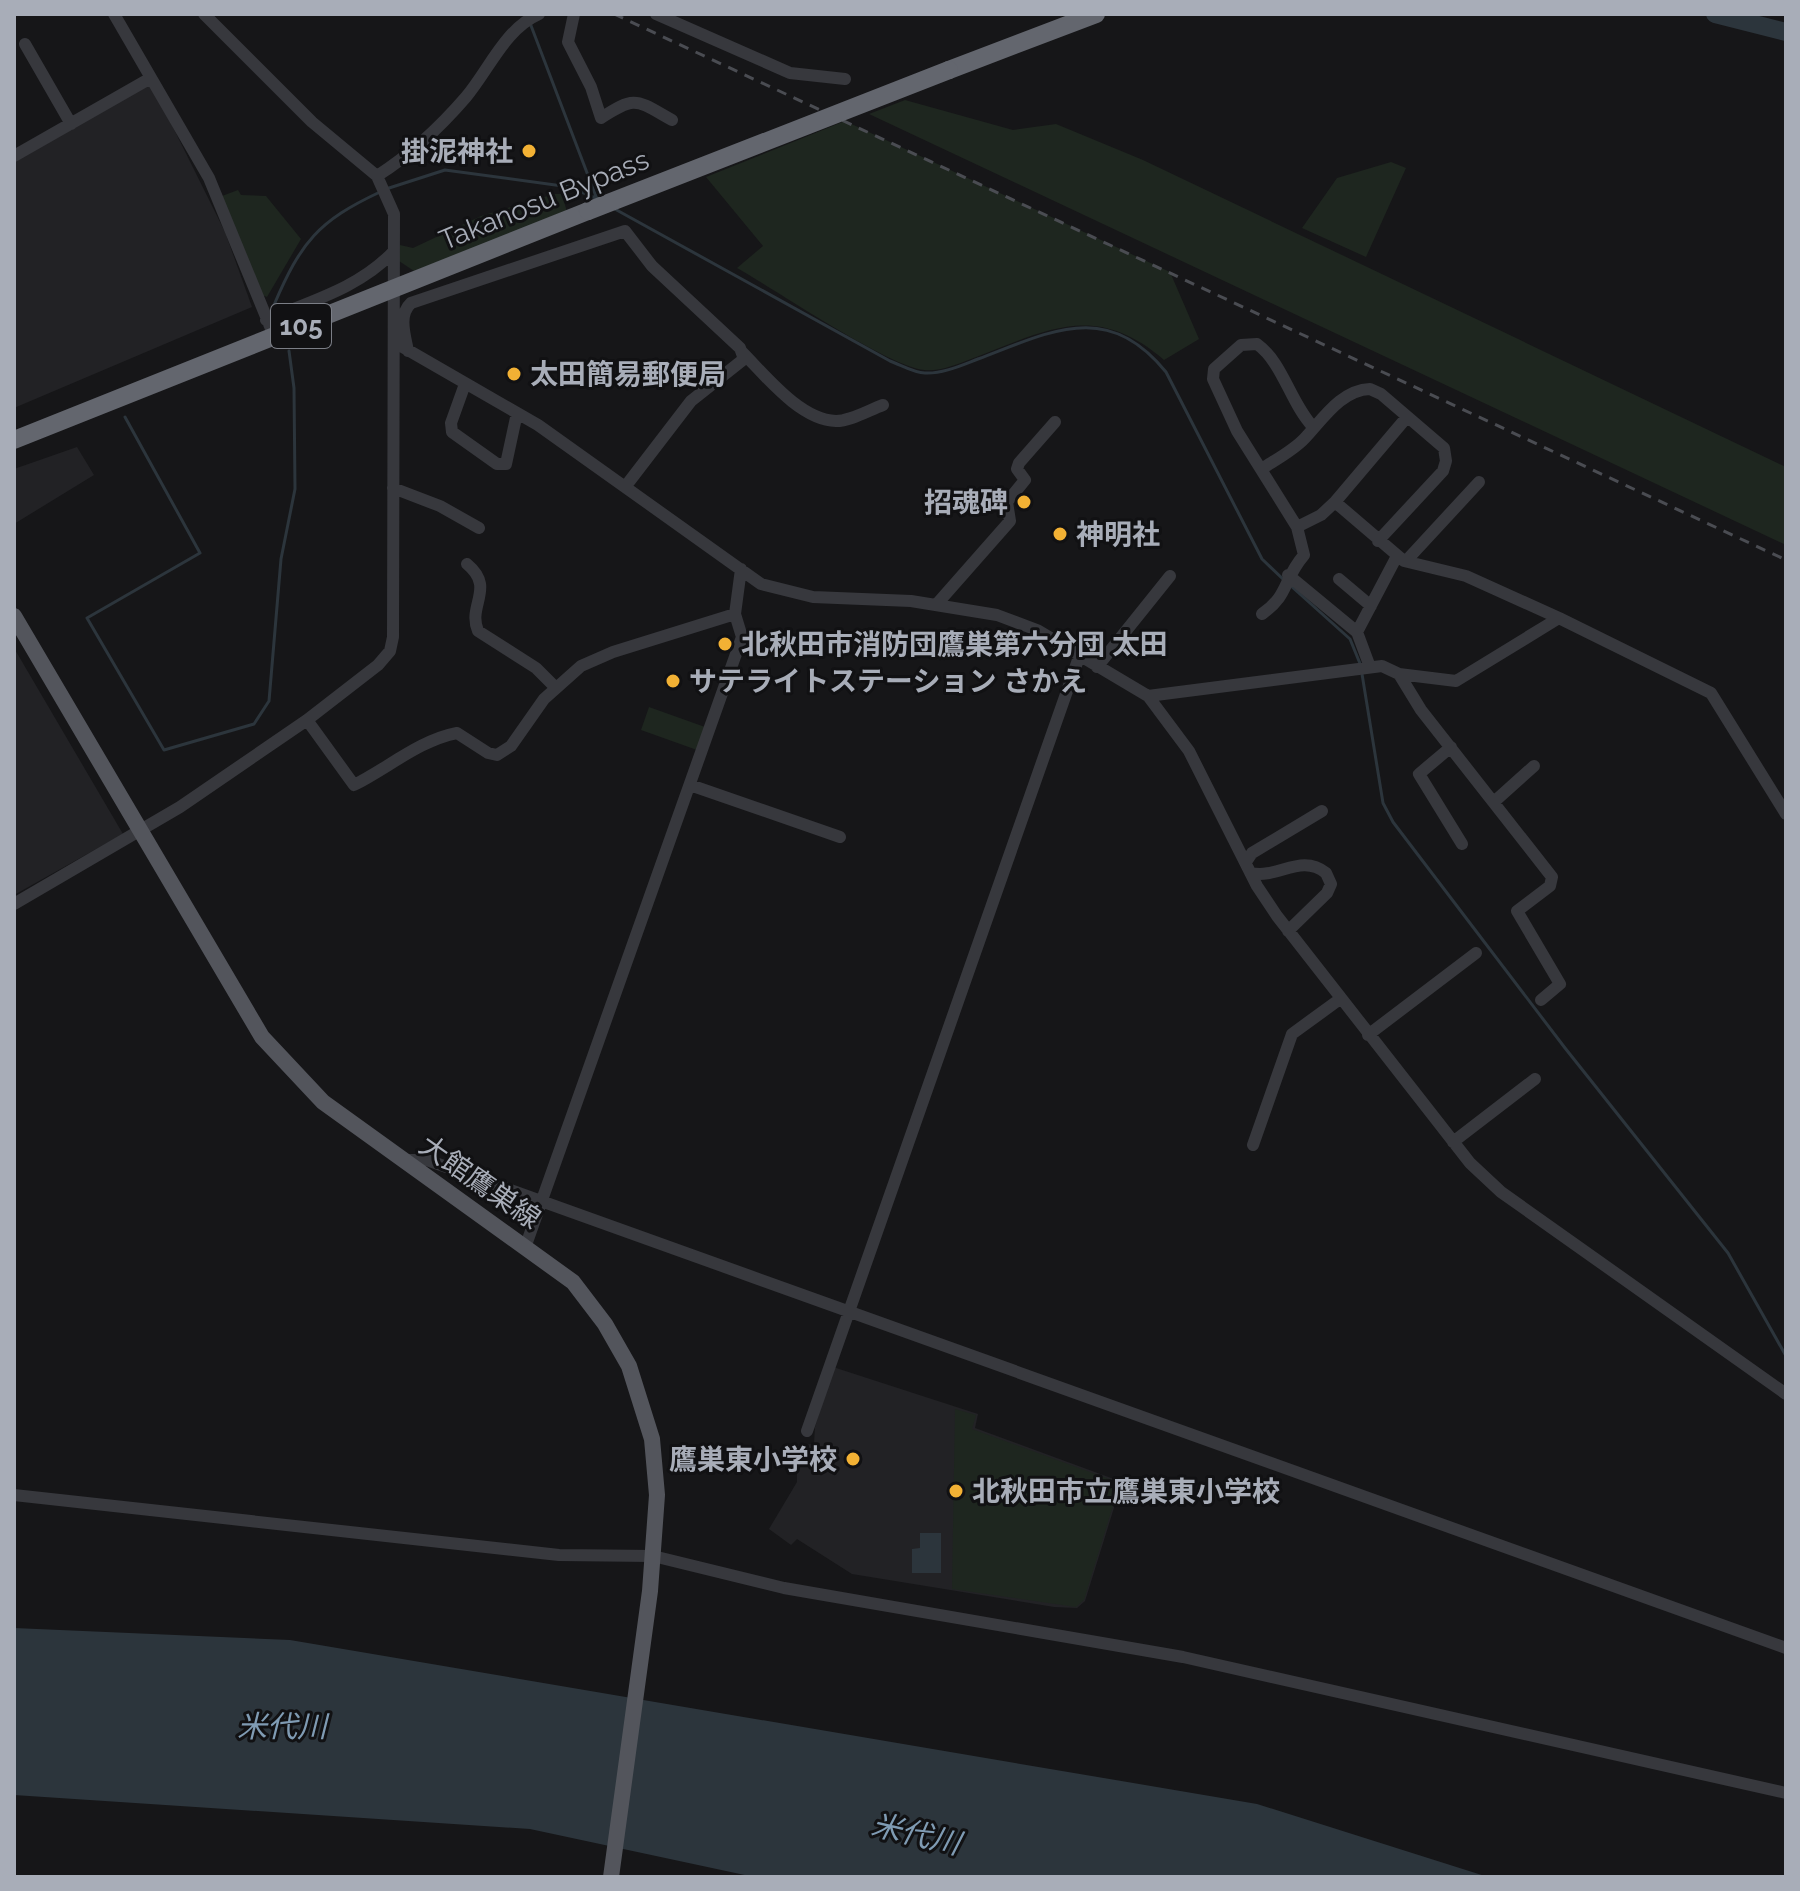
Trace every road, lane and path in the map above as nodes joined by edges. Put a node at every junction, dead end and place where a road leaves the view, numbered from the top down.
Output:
1 (114, 14) edge
2 (204, 14) edge
3 (574, 14) edge
4 (656, 14) edge
5 (1096, 14) edge
6 (537, 15) edge
7 (518, 19) edge
8 (25, 44) dead end
9 (149, 79) junction
10 (845, 79) dead end
11 (672, 120) dead end
12 (71, 124) junction
13 (14, 156) edge
14 (377, 176) junction
15 (393, 252) junction
16 (393, 292) junction
17 (270, 328) junction
18 (394, 342) junction
19 (408, 351) junction
20 (742, 352) junction
21 (465, 384) junction
22 (883, 405) dead end
23 (517, 413) junction
24 (1407, 417) junction
25 (1055, 422) dead end
26 (1313, 427) junction
27 (14, 440) edge
28 (1263, 468) junction
29 (1479, 482) dead end
30 (625, 487) junction
31 (393, 488) junction
32 (1335, 502) junction
33 (1297, 527) junction
34 (479, 528) dead end
35 (1378, 541) junction
36 (1401, 559) junction
37 (467, 564) dead end
38 (741, 569) junction
39 (1170, 576) dead end
40 (1287, 579) junction
41 (1339, 579) dead end
42 (936, 605) junction
43 (1371, 606) junction
44 (735, 614) junction
45 (1262, 614) dead end
46 (14, 616) edge
47 (1559, 618) junction
48 (1357, 632) junction
49 (1079, 657) junction
50 (1097, 667) junction
51 (1363, 669) junction
52 (1399, 674) junction
53 (556, 688) junction
54 (1148, 696) junction
55 (307, 720) junction
56 (1451, 747) junction
57 (1534, 766) dead end
58 (690, 785) junction
59 (1495, 801) junction
60 (1322, 811) dead end
61 (1786, 814) edge
62 (139, 832) junction
63 (840, 837) dead end
64 (1462, 844) dead end
65 (1248, 868) junction
66 (14, 904) edge
67 (1288, 931) junction
68 (1476, 953) dead end
69 (1340, 999) junction
70 (1541, 1000) dead end
71 (1368, 1035) junction
72 (1535, 1079) dead end
73 (1453, 1142) junction
74 (1253, 1145) dead end
75 (403, 1160) junction
76 (540, 1201) junction
77 (526, 1245) junction
78 (846, 1310) junction
79 (1786, 1394) edge
80 (807, 1431) dead end
81 (14, 1495) edge
82 (653, 1556) junction
83 (1786, 1648) edge
84 (1786, 1793) edge
85 (611, 1877) edge

1 - 9 street
2 - 14 street
3 - 11 street
4 - 10 street
5 - 16 highway, Takanosu Bypass / 105, bridge
6 - 7 street
7 - 14 street
8 - 12 street
9 - 12 street
9 - 17 street
12 - 13 street
14 - 15 street
15 - 16 street
15 - 17 street
16 - 17 highway, Takanosu Bypass / 105
16 - 18 street
17 - 27 highway, Takanosu Bypass / 105
18 - 19 street
18 - 31 street
19 - 20 street
19 - 21 street
20 - 22 street
20 - 30 street
21 - 23 street
21 - 23 street
23 - 30 street
24 - 26 street
24 - 32 street
24 - 35 street
25 - 42 street
26 - 28 street
26 - 28 street
28 - 33 street
29 - 36 street
30 - 38 street
31 - 34 street
31 - 55 street
32 - 33 street
32 - 35 street
33 - 40 street
35 - 36 street
36 - 43 street
36 - 47 street
37 - 53 street
38 - 42 street
38 - 44 street
39 - 50 street
40 - 45 street
40 - 48 street
41 - 43 street
42 - 49 street
43 - 48 street
44 - 53 street
44 - 58 street
46 - 62 main road, 大館鷹巣線
47 - 52 street
47 - 61 street
48 - 51 street
49 - 50 street
49 - 78 street
50 - 54 street
51 - 52 street
51 - 54 street
52 - 56 street
53 - 55 street
54 - 65 street
55 - 62 street
56 - 59 street
56 - 64 street
57 - 59 street
58 - 63 street
58 - 76 street
59 - 70 street
60 - 65 street
62 - 66 street
62 - 75 main road, 大館鷹巣線
65 - 67 street
65 - 67 street
67 - 69 street
68 - 71 street
69 - 71 street
69 - 74 street
71 - 73 street
72 - 73 street
73 - 79 street
75 - 76 street
75 - 77 main road, 大館鷹巣線
76 - 77 street
76 - 78 street
77 - 82 main road, 大館鷹巣線
78 - 80 street
78 - 83 street
81 - 82 street
82 - 84 street
82 - 85 main road, 大館鷹巣線

